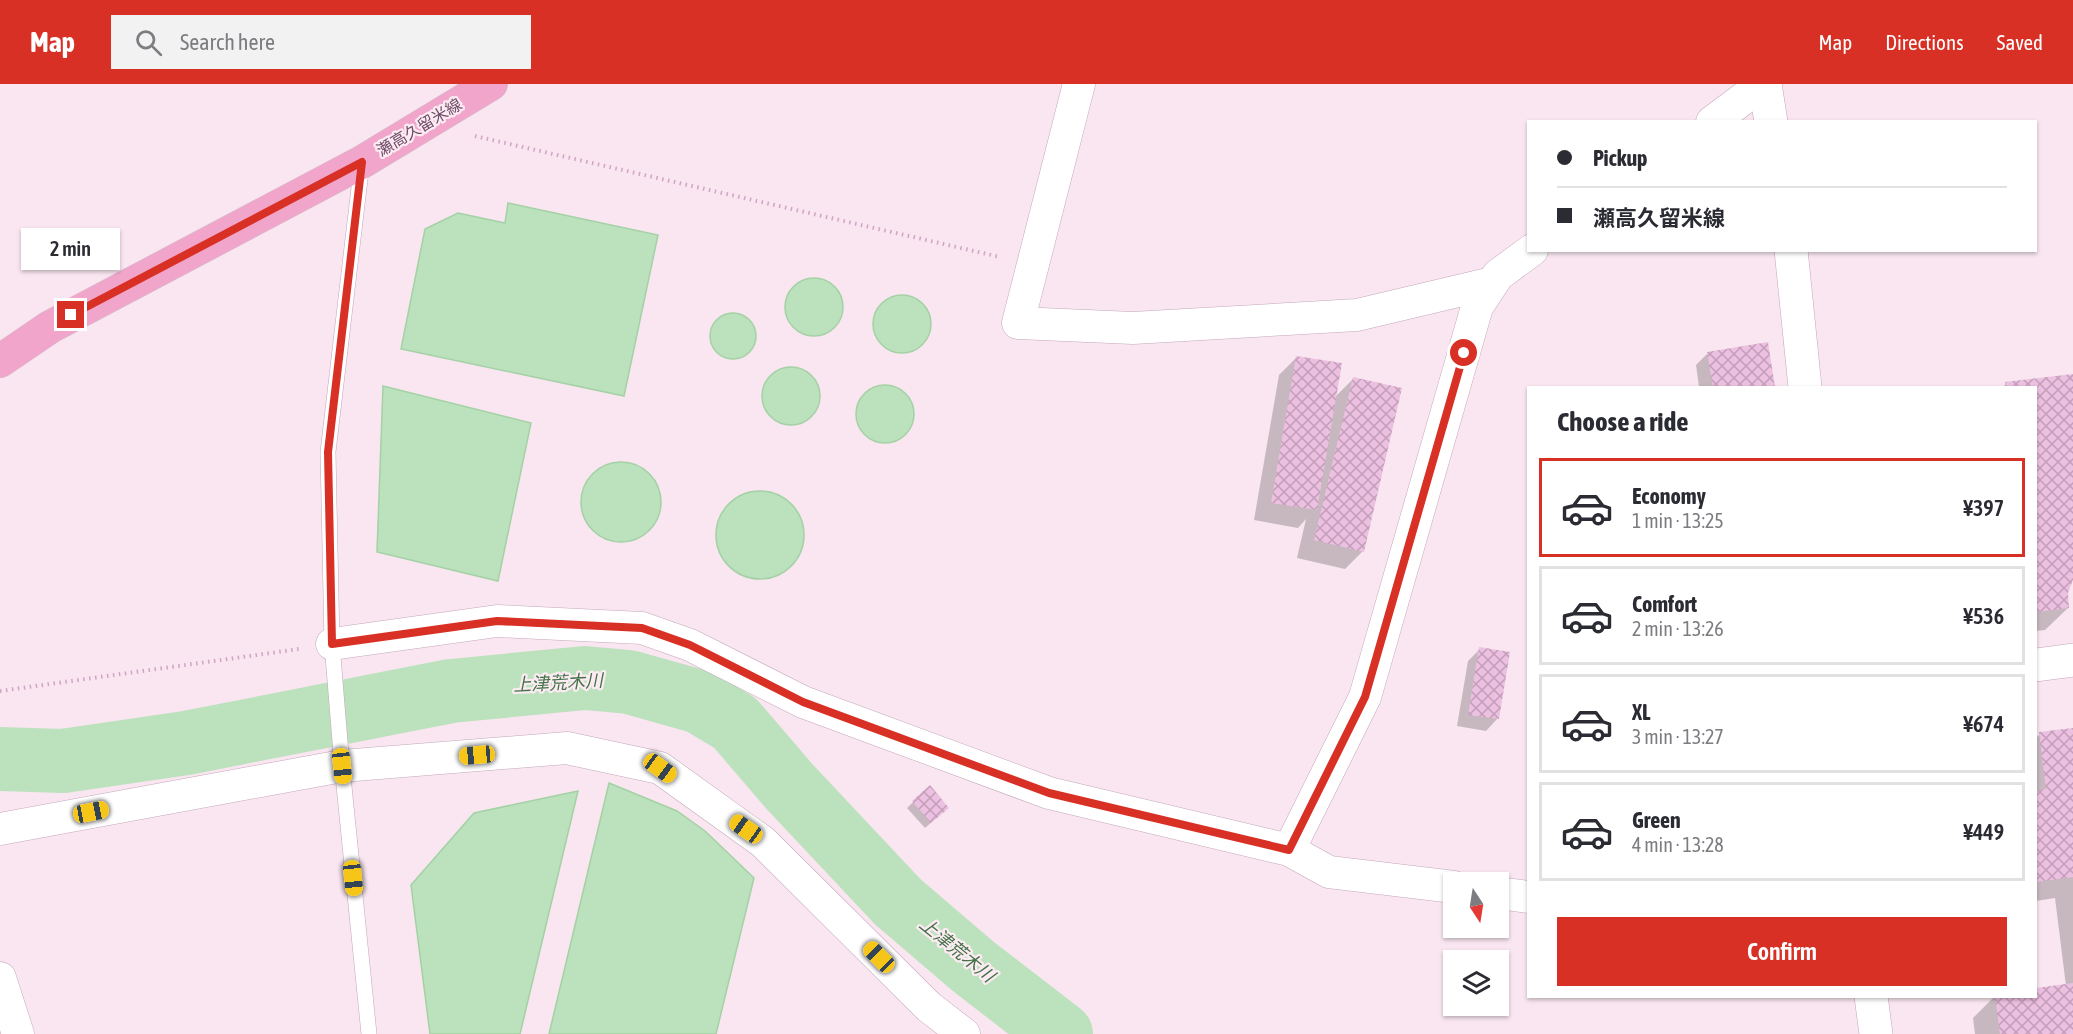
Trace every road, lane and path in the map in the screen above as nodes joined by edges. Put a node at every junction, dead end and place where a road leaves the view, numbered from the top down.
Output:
1 (491, 84) edge
2 (1079, 84) edge
3 (1764, 84) edge
4 (1715, 120) edge
5 (1771, 120) edge
6 (425, 124) junction
7 (362, 162) junction
8 (1529, 252) edge
9 (1791, 252) edge
10 (1033, 264) junction
11 (1492, 283) junction
12 (0, 361) edge
13 (1805, 386) edge
14 (332, 644) junction
15 (2073, 660) edge
16 (2037, 665) edge
17 (0, 691) edge
18 (342, 766) junction
19 (0, 829) edge
20 (1289, 850) junction
21 (1443, 886) edge
22 (1509, 894) edge
23 (1527, 897) edge
24 (0, 978) edge
25 (1871, 998) edge
26 (18, 1034) edge
27 (369, 1034) edge
28 (964, 1034) edge
29 (1876, 1034) edge

1 - 6 main road, 瀬高久留米線
2 - 10 street
3 - 4 street
3 - 5 street
6 - 7 main road, 瀬高久留米線
6 - 10 path
7 - 12 main road, 瀬高久留米線
7 - 14 lane
8 - 11 street
9 - 13 street
10 - 11 street
11 - 20 street
14 - 17 path
14 - 18 lane
14 - 20 street
15 - 16 street
18 - 19 street
18 - 27 lane
18 - 28 street
20 - 21 street
22 - 23 street
24 - 26 street
25 - 29 street

